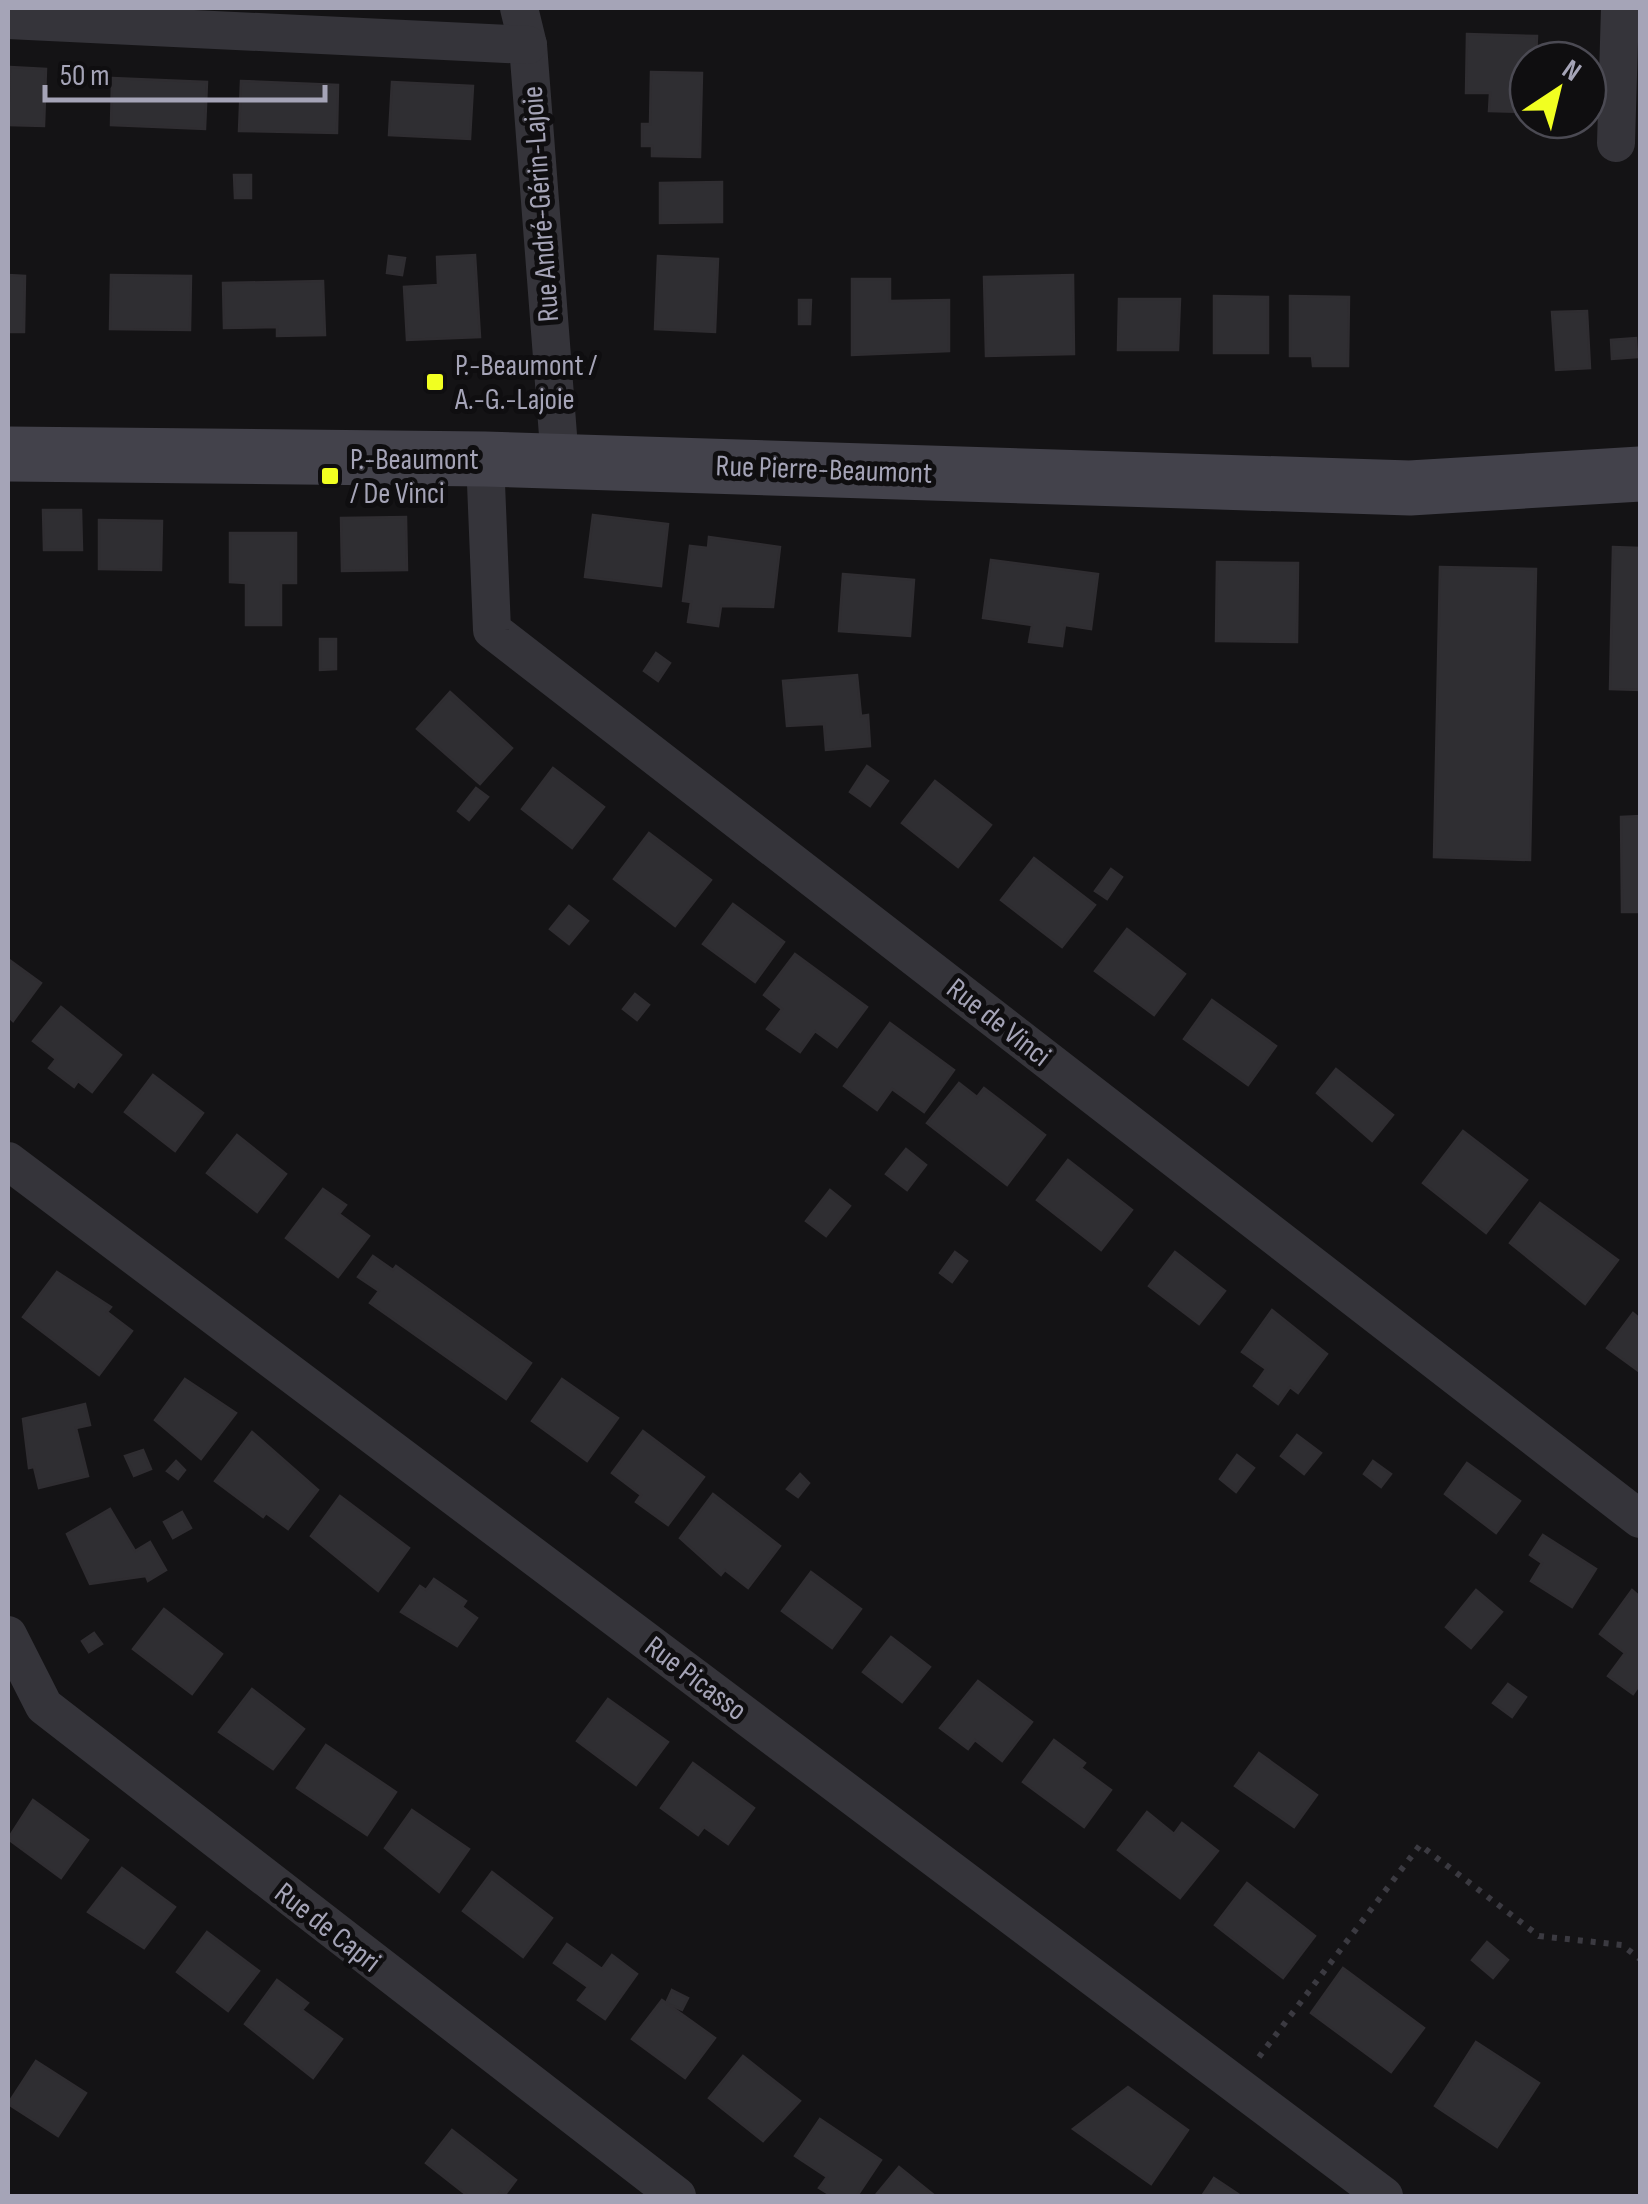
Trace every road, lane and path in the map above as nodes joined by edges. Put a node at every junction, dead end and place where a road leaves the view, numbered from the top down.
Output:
1 (519, 8) edge
2 (1620, 8) edge
3 (8, 20) edge
4 (528, 45) junction
5 (1616, 143) dead end
6 (8, 454) edge
7 (485, 459) junction
8 (560, 461) junction
9 (1640, 474) edge
10 (14, 1177) edge
11 (1640, 1519) edge
12 (8, 1635) edge
13 (1640, 1959) edge
14 (1260, 2056) dead end
15 (677, 2196) edge
16 (1384, 2196) edge

1 - 4 street, Rue André-Gérin-Lajoie
2 - 5 street
3 - 4 street
4 - 8 street, Rue André-Gérin-Lajoie
6 - 7 main road, Rue Pierre-Beaumont
7 - 8 main road, Rue Pierre-Beaumont
7 - 11 street, Rue de Vinci
8 - 9 main road, Rue Pierre-Beaumont
10 - 16 street, Rue Picasso
12 - 15 street, Rue de Capri
13 - 14 path

